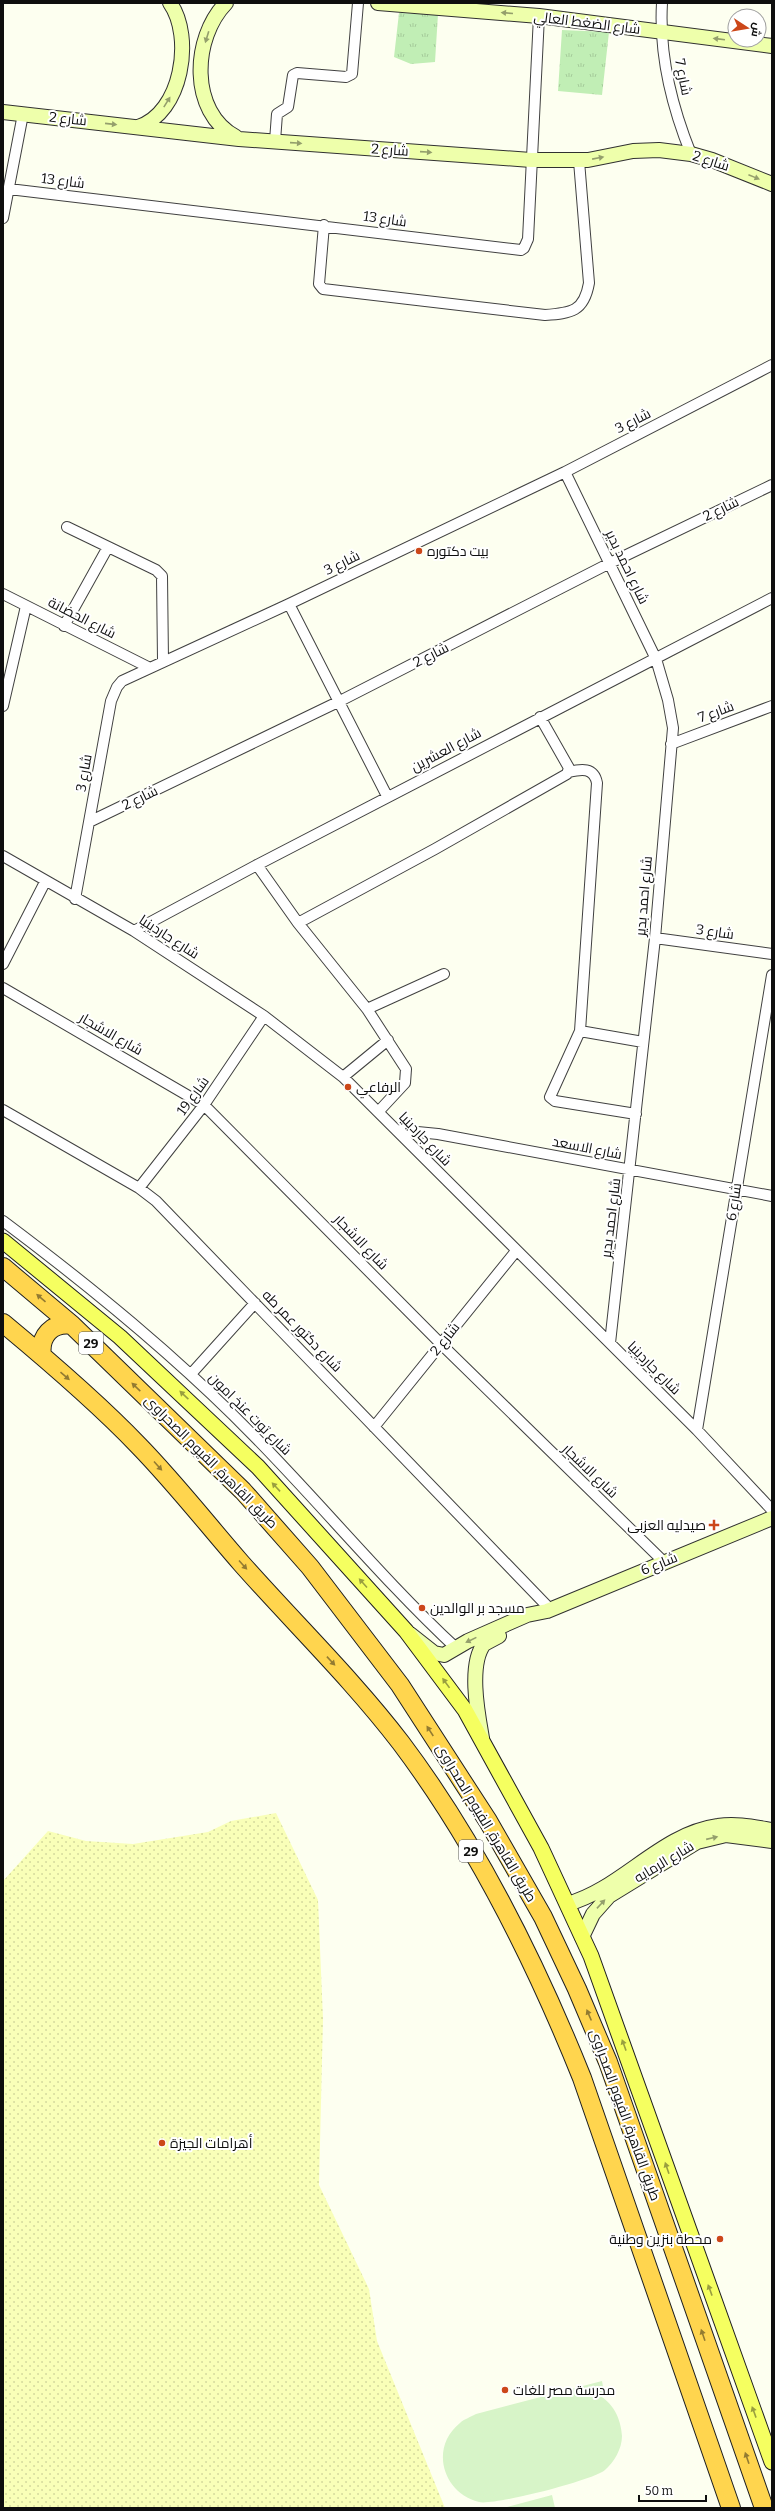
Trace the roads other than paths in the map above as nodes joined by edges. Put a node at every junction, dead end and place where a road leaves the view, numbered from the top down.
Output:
1 (170, 3) edge
2 (226, 3) edge
3 (358, 3) edge
4 (378, 3) edge
5 (662, 3) edge
6 (539, 16) junction
7 (660, 32) junction
8 (772, 46) edge
9 (3, 112) edge
10 (23, 114) junction
11 (138, 127) junction
12 (239, 139) junction
13 (275, 141) junction
14 (691, 154) junction
15 (531, 160) junction
16 (579, 161) junction
17 (772, 184) edge
18 (9, 189) junction
19 (3, 218) edge
20 (324, 225) junction
21 (772, 364) edge
22 (565, 472) junction
23 (772, 485) edge
24 (68, 527) dead end
25 (108, 547) junction
26 (610, 563) junction
27 (3, 594) edge
28 (772, 598) edge
29 (289, 604) junction
30 (26, 606) junction
31 (64, 626) junction
32 (656, 659) junction
33 (163, 660) junction
34 (148, 667) junction
35 (340, 701) junction
36 (3, 706) edge
37 (772, 706) edge
38 (540, 716) junction
39 (670, 744) junction
40 (569, 772) junction
41 (388, 796) junction
42 (89, 822) junction
43 (3, 856) edge
44 (257, 865) junction
45 (45, 882) junction
46 (75, 899) junction
47 (298, 922) junction
48 (134, 931) junction
49 (655, 938) junction
50 (772, 954) edge
51 (3, 964) edge
52 (444, 974) dead end
53 (772, 975) edge
54 (3, 988) edge
55 (367, 1008) junction
56 (264, 1016) junction
57 (580, 1031) junction
58 (388, 1040) junction
59 (643, 1042) junction
60 (343, 1077) junction
61 (204, 1105) junction
62 (3, 1110) edge
63 (379, 1111) junction
64 (636, 1114) junction
65 (397, 1130) junction
66 (631, 1171) junction
67 (139, 1188) junction
68 (736, 1191) junction
69 (772, 1196) edge
70 (3, 1221) edge
71 (3, 1241) edge
72 (516, 1251) junction
73 (3, 1267) edge
74 (255, 1303) junction
75 (3, 1324) edge
76 (72, 1325) junction
77 (610, 1343) junction
78 (441, 1344) junction
79 (42, 1356) junction
80 (191, 1374) junction
81 (374, 1426) junction
82 (697, 1430) junction
83 (772, 1510) edge
84 (772, 1518) edge
85 (664, 1562) junction
86 (548, 1610) junction
87 (406, 1632) junction
88 (456, 1648) junction
89 (482, 1740) junction
90 (772, 1830) edge
91 (772, 1841) edge
92 (567, 1904) junction
93 (582, 1937) junction
94 (772, 2462) edge
95 (731, 2508) edge
96 (764, 2508) edge

11 -> 1 street
2 -> 12 street
3 - 13 street
6 -> 4 street, شارع الضغط العالي
5 - 7 street, شارع 7
6 - 7 street, شارع الضغط العالي
6 - 15 street, شارع 13
8 -> 7 street, شارع الضغط العالي
7 - 14 street, شارع 7
9 - 10 street, شارع 2
10 -> 11 street, شارع 2
10 - 18 street
11 - 12 street, شارع 2
12 - 13 street, شارع 2
13 -> 15 street, شارع 2
16 -> 14 street, شارع 2
14 -> 17 street, شارع 2
15 - 16 street, شارع 2
15 - 20 street, شارع 13
16 - 20 street
18 - 19 street
18 - 20 street, شارع 13
21 - 22 street, شارع 3
22 - 26 street, شارع احمد بدير
22 - 29 street, شارع 3
23 - 26 street, شارع 2
24 - 25 street
25 - 31 street
25 - 33 street
26 - 32 street, شارع احمد بدير
26 - 35 street, شارع 2
27 - 30 street, شارع الحضانة
28 - 32 street, شارع العشرين
29 - 33 street, شارع 3
29 - 35 street
30 - 31 street, شارع الحضانة
30 - 36 street
31 - 34 street, شارع الحضانة
32 - 38 street, شارع العشرين
32 - 39 street, شارع احمد بدير
33 - 34 street, شارع 3
34 - 42 street, شارع 3
35 - 41 street
35 - 42 street, شارع 2
37 - 39 street, شارع 7
38 - 40 street
38 - 41 street, شارع العشرين
39 - 49 street, شارع احمد بدير
40 - 47 street
40 - 57 street
41 - 44 street, شارع العشرين
42 - 46 street, شارع 3
43 - 45 street, شارع جاردينيا
44 - 47 street
44 - 48 street, شارع العشرين
45 - 46 street, شارع جاردينيا
45 - 51 street
46 - 48 street, شارع جاردينيا
47 - 55 street
48 - 56 street, شارع جاردينيا
49 - 50 street, شارع 3
49 - 59 street, شارع احمد بدير
52 - 55 street
53 - 68 street, شارع 6
54 - 61 street, شارع الاشجار
55 - 58 street
56 - 60 street, شارع جاردينيا
56 - 61 street, شارع 19
57 - 59 street
57 - 64 street
58 - 60 street
58 - 63 street
59 - 64 street, شارع احمد بدير
60 - 63 street, شارع جاردينيا
61 - 67 street, شارع 19
61 - 78 street, شارع الاشجار
62 - 67 street, شارع دكتور عمر طه
63 - 65 street, شارع جاردينيا
64 - 66 street, شارع احمد بدير
65 - 66 street, شارع الاسعد
65 - 72 street, شارع جاردينيا
66 - 68 street, شارع الاسعد
66 - 77 street, شارع احمد بدير
67 - 74 street, شارع دكتور عمر طه
68 - 69 street, شارع الاسعد
68 - 82 street, شارع 6
70 - 80 street, شارع توت عنخ امون
87 -> 71 main road
72 - 77 street, شارع جاردينيا
72 - 78 street, شارع 2
76 -> 73 highway, طريق القاهرة, الفيوم الصحراوى / 29
74 - 80 street
74 - 81 street, شارع دكتور عمر طه
75 - 79 highway, طريق القاهرة, الفيوم الصحراوى / 29
76 - 79 highway
96 -> 76 highway, طريق القاهرة, الفيوم الصحراوى / 29
77 - 82 street, شارع جاردينيا
78 - 81 street, شارع 2
78 - 85 street, شارع الاشجار
79 -> 95 highway, طريق القاهرة, الفيوم الصحراوى / 29
80 - 88 street, شارع توت عنخ امون
81 - 86 street, شارع دكتور عمر طه
82 - 83 street, شارع جاردينيا
84 - 85 street, شارع 6
85 - 86 street, شارع 6
86 -> 88 street, شارع 6
86 - 89 street, شارع 6
87 - 88 street, شارع 6
89 -> 87 main road
89 - 92 main road
90 - 92 street, شارع الرمايه
93 -> 91 street, شارع الرمايه
92 - 93 main road
94 -> 93 main road

